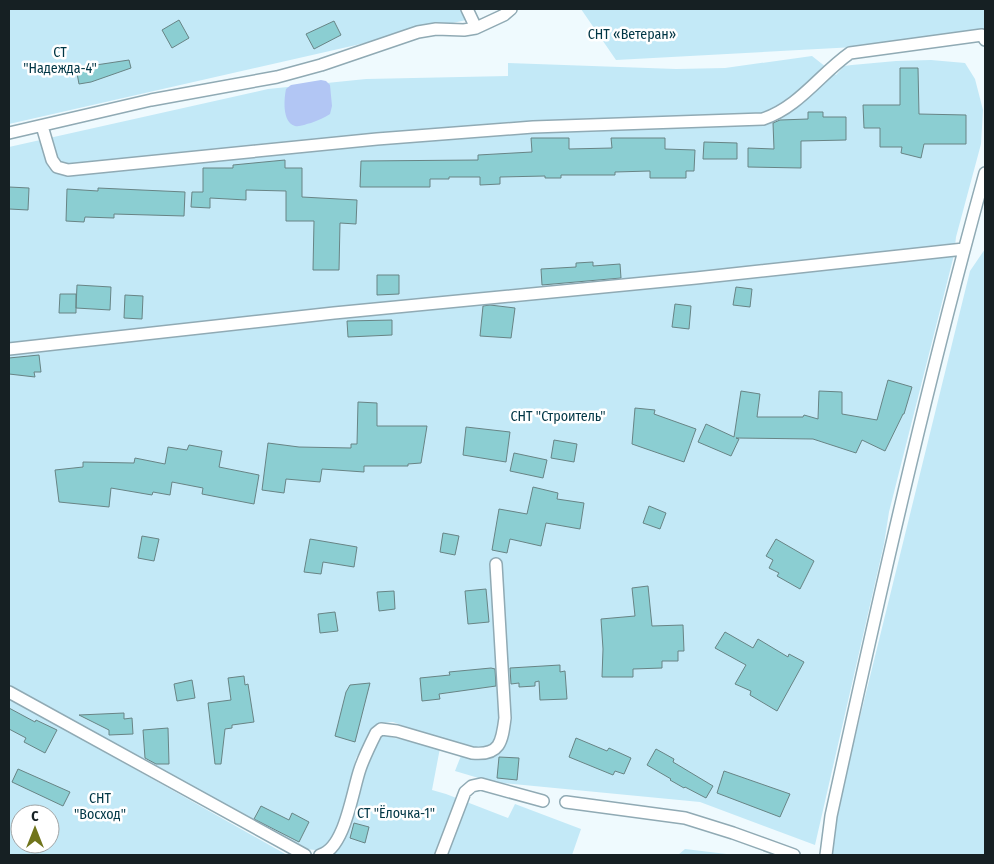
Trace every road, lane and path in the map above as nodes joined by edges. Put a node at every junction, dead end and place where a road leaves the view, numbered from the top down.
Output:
1 (467, 9) edge
2 (511, 9) edge
3 (476, 28) junction
4 (985, 40) edge
5 (42, 126) junction
6 (9, 133) edge
7 (985, 173) edge
8 (964, 249) junction
9 (9, 349) edge
10 (496, 564) dead end
11 (9, 692) edge
12 (543, 801) dead end
13 (566, 802) dead end
14 (305, 855) edge
15 (320, 855) edge
16 (441, 855) edge
17 (794, 855) edge
18 (826, 855) edge

1 - 3 lane
2 - 3 lane
3 - 5 lane
4 - 5 lane
5 - 6 lane
7 - 8 lane
8 - 9 lane
8 - 18 lane
10 - 15 lane
11 - 14 lane
12 - 16 lane
13 - 17 lane

